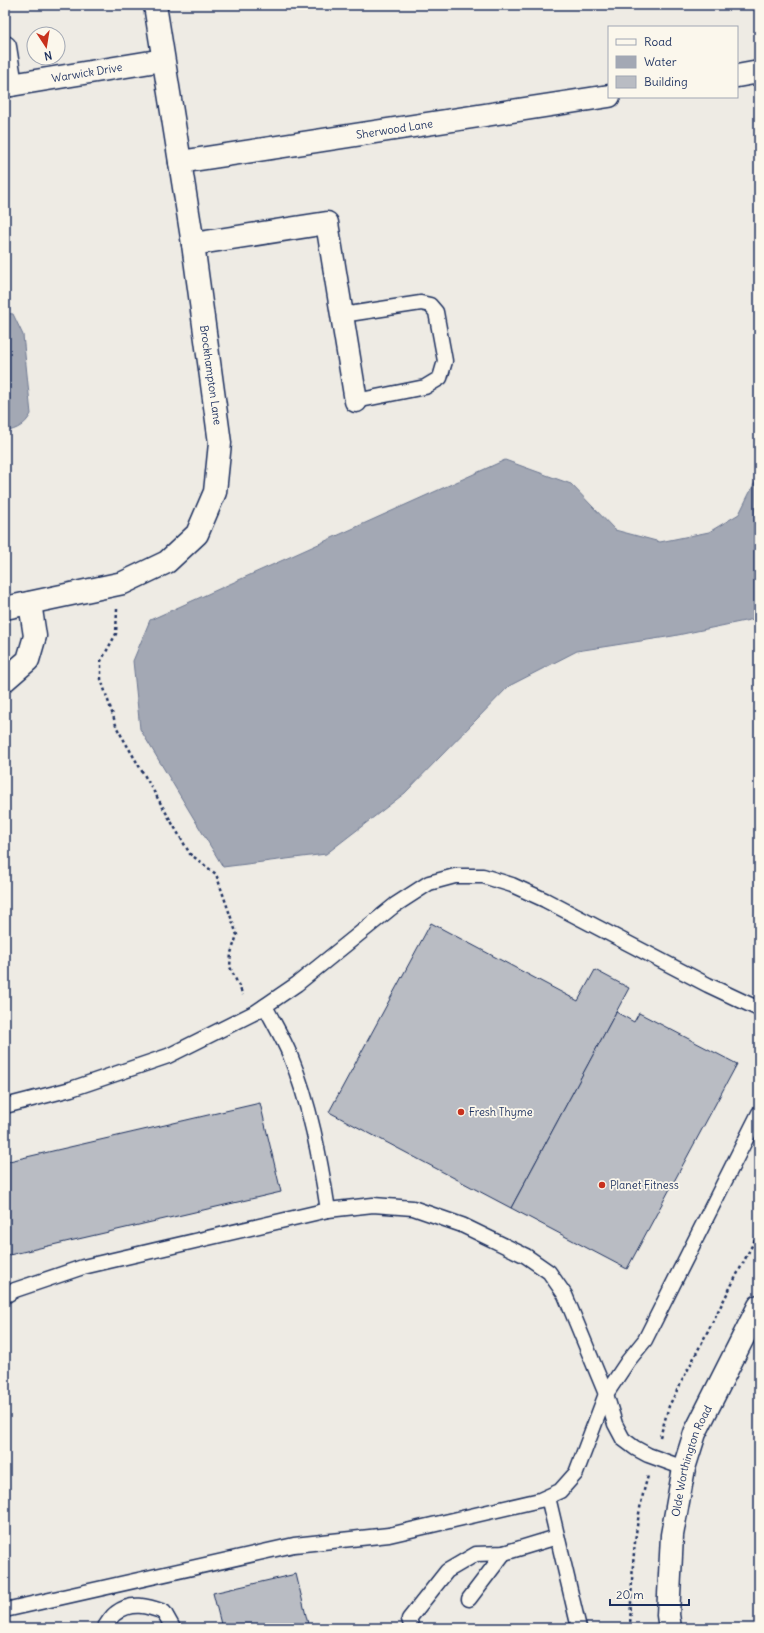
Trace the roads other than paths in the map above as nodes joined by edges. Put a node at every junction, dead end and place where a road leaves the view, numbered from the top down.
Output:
1 (155, 5) edge
2 (5, 47) edge
3 (163, 60) junction
4 (759, 72) edge
5 (738, 76) edge
6 (8, 86) edge
7 (608, 96) edge
8 (180, 162) junction
9 (193, 244) junction
10 (342, 315) junction
11 (356, 401) joint
12 (30, 603) junction
13 (5, 608) edge
14 (5, 680) edge
15 (266, 1006) junction
16 (759, 1009) edge
17 (5, 1106) edge
18 (759, 1113) edge
19 (328, 1210) junction
20 (5, 1296) edge
21 (759, 1306) edge
22 (606, 1394) junction
23 (684, 1468) junction
24 (548, 1497) junction
25 (557, 1537) junction
26 (504, 1553) junction
27 (469, 1599) dead end
28 (5, 1610) edge
29 (104, 1628) edge
30 (173, 1628) edge
31 (412, 1628) edge
32 (578, 1628) edge
33 (670, 1628) edge

1 - 3 street, Brockhampton Lane
2 - 6 street, Warwick Drive
3 - 6 street, Warwick Drive
3 - 8 street, Brockhampton Lane
4 - 5 street
7 - 8 street, Sherwood Lane
8 - 9 street, Brockhampton Lane
9 - 10 street
9 - 12 street, Brockhampton Lane
10 - 11 street
10 - 11 lane
12 - 13 street, Brockhampton Lane
12 - 14 street
15 - 16 lane
15 - 17 lane
15 - 19 lane
18 - 22 lane
19 - 20 lane
19 - 22 lane
21 - 23 street, Olde Worthington Road
22 - 23 lane
22 - 24 lane
23 - 33 street, Olde Worthington Road
24 - 25 lane
24 - 28 lane
25 - 26 lane
25 - 32 lane
26 - 27 lane
26 - 31 lane
29 - 30 lane

